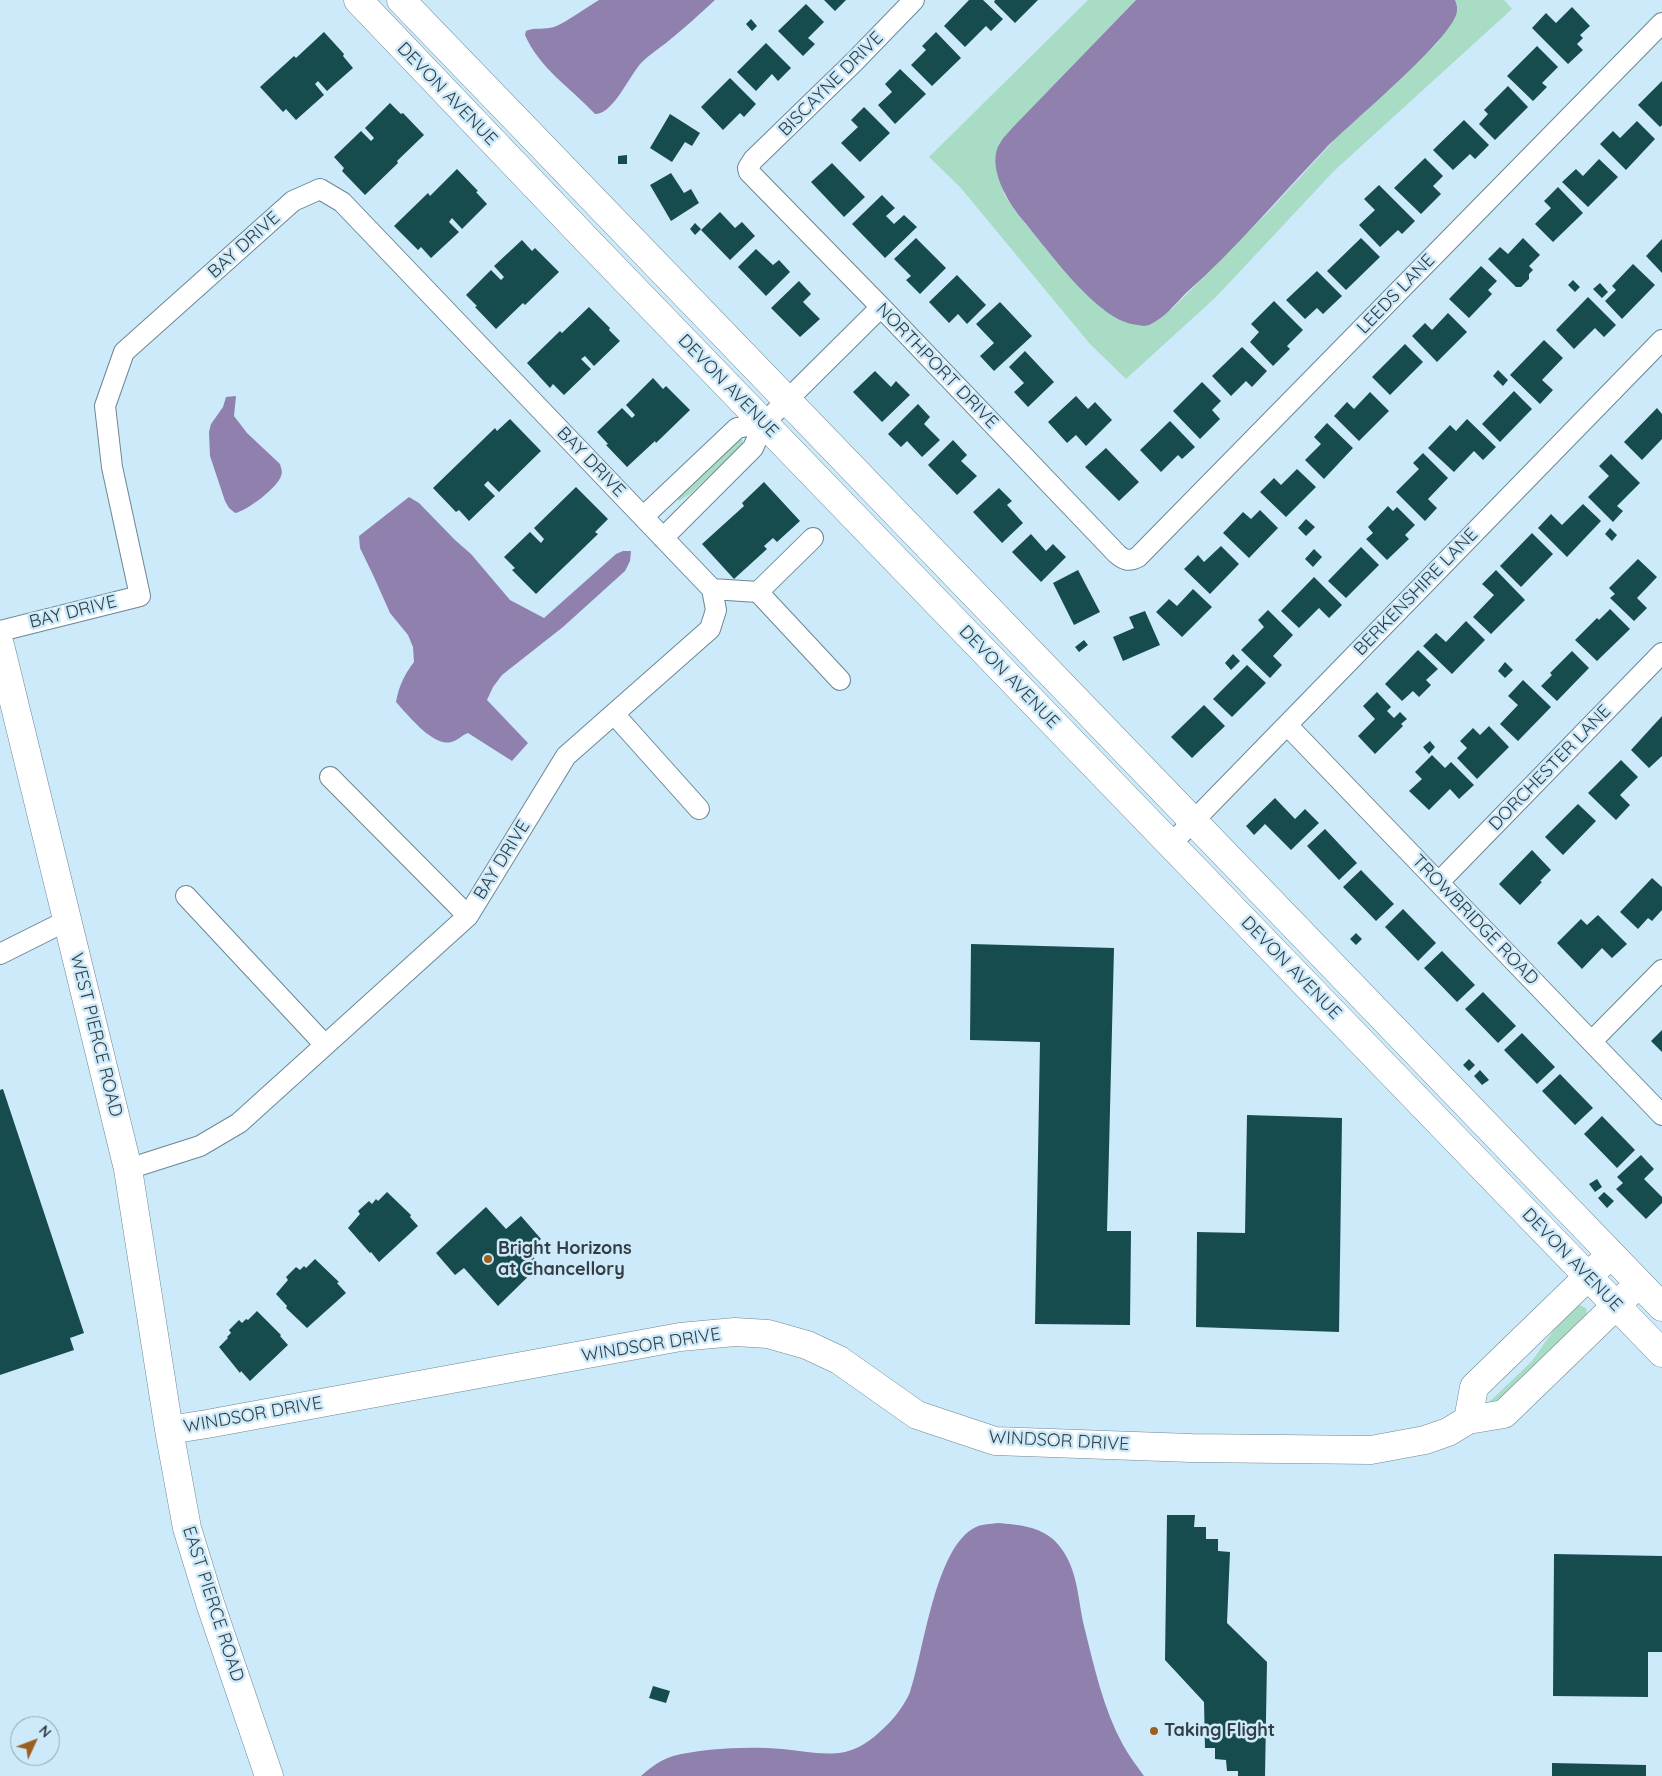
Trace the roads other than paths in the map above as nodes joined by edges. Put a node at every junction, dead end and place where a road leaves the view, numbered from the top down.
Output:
1 (358, 0) edge
2 (401, 0) edge
3 (914, 0) edge
4 (1662, 23) edge
5 (748, 168) joint
6 (881, 307) junction
7 (1662, 340) edge
8 (787, 402) junction
9 (764, 423) junction
10 (643, 517) junction
11 (663, 538) junction
12 (813, 538) dead end
13 (1128, 560) joint
14 (712, 589) junction
15 (758, 592) junction
16 (0, 630) edge
17 (0, 645) edge
18 (1662, 653) edge
19 (840, 680) dead end
20 (614, 714) junction
21 (1287, 725) junction
22 (330, 777) dead end
23 (699, 809) dead end
24 (1193, 821) junction
25 (1170, 844) junction
26 (1439, 882) junction
27 (186, 896) dead end
28 (468, 916) junction
29 (68, 920) junction
30 (0, 954) edge
31 (1662, 970) edge
32 (1592, 1041) junction
33 (325, 1045) junction
34 (1662, 1115) edge
35 (128, 1169) junction
36 (1611, 1254) junction
37 (1588, 1276) junction
38 (1639, 1283) junction
39 (1616, 1305) junction
40 (1662, 1307) edge
41 (1662, 1353) edge
42 (1468, 1420) junction
43 (169, 1430) junction
44 (269, 1776) edge

1 - 9 main road, DEVON AVENUE
2 - 8 main road, DEVON AVENUE
3 - 5 street, BISCAYNE DRIVE
4 - 13 street, LEEDS LANE
5 - 6 street, NORTHPORT DRIVE
6 - 8 street
6 - 13 street, NORTHPORT DRIVE
7 - 21 street, BERKENSHIRE LANE
8 - 9 street
8 - 24 main road, DEVON AVENUE
9 - 10 street
9 - 11 street
9 - 25 main road, DEVON AVENUE
10 - 11 street, BAY DRIVE
10 - 16 street, BAY DRIVE
11 - 14 street, BAY DRIVE
12 - 15 street
14 - 15 street
14 - 20 street, BAY DRIVE
15 - 19 street
17 - 29 main road, WEST PIERCE ROAD
18 - 26 street, DORCHESTER LANE
20 - 23 street
20 - 28 street, BAY DRIVE
21 - 24 street, BERKENSHIRE LANE
21 - 26 street, TROWBRIDGE ROAD
22 - 28 street, BAY DRIVE
24 - 25 street, BERKENSHIRE LANE
24 - 36 main road, DEVON AVENUE
25 - 37 main road, DEVON AVENUE
26 - 32 street, TROWBRIDGE ROAD
27 - 33 street
28 - 33 street, BAY DRIVE
29 - 30 street
29 - 35 main road, WEST PIERCE ROAD
31 - 32 street
32 - 34 street, TROWBRIDGE ROAD
33 - 35 street, BAY DRIVE
35 - 43 main road, WEST PIERCE ROAD
36 - 37 main road
36 - 38 main road, DEVON AVENUE
37 - 39 main road, DEVON AVENUE
37 - 42 main road
38 - 39 main road, WINDSOR DRIVE
38 - 40 main road, DEVON AVENUE
39 - 41 main road, DEVON AVENUE
39 - 42 main road, WINDSOR DRIVE
42 - 43 main road, WINDSOR DRIVE
43 - 44 main road, EAST PIERCE ROAD

